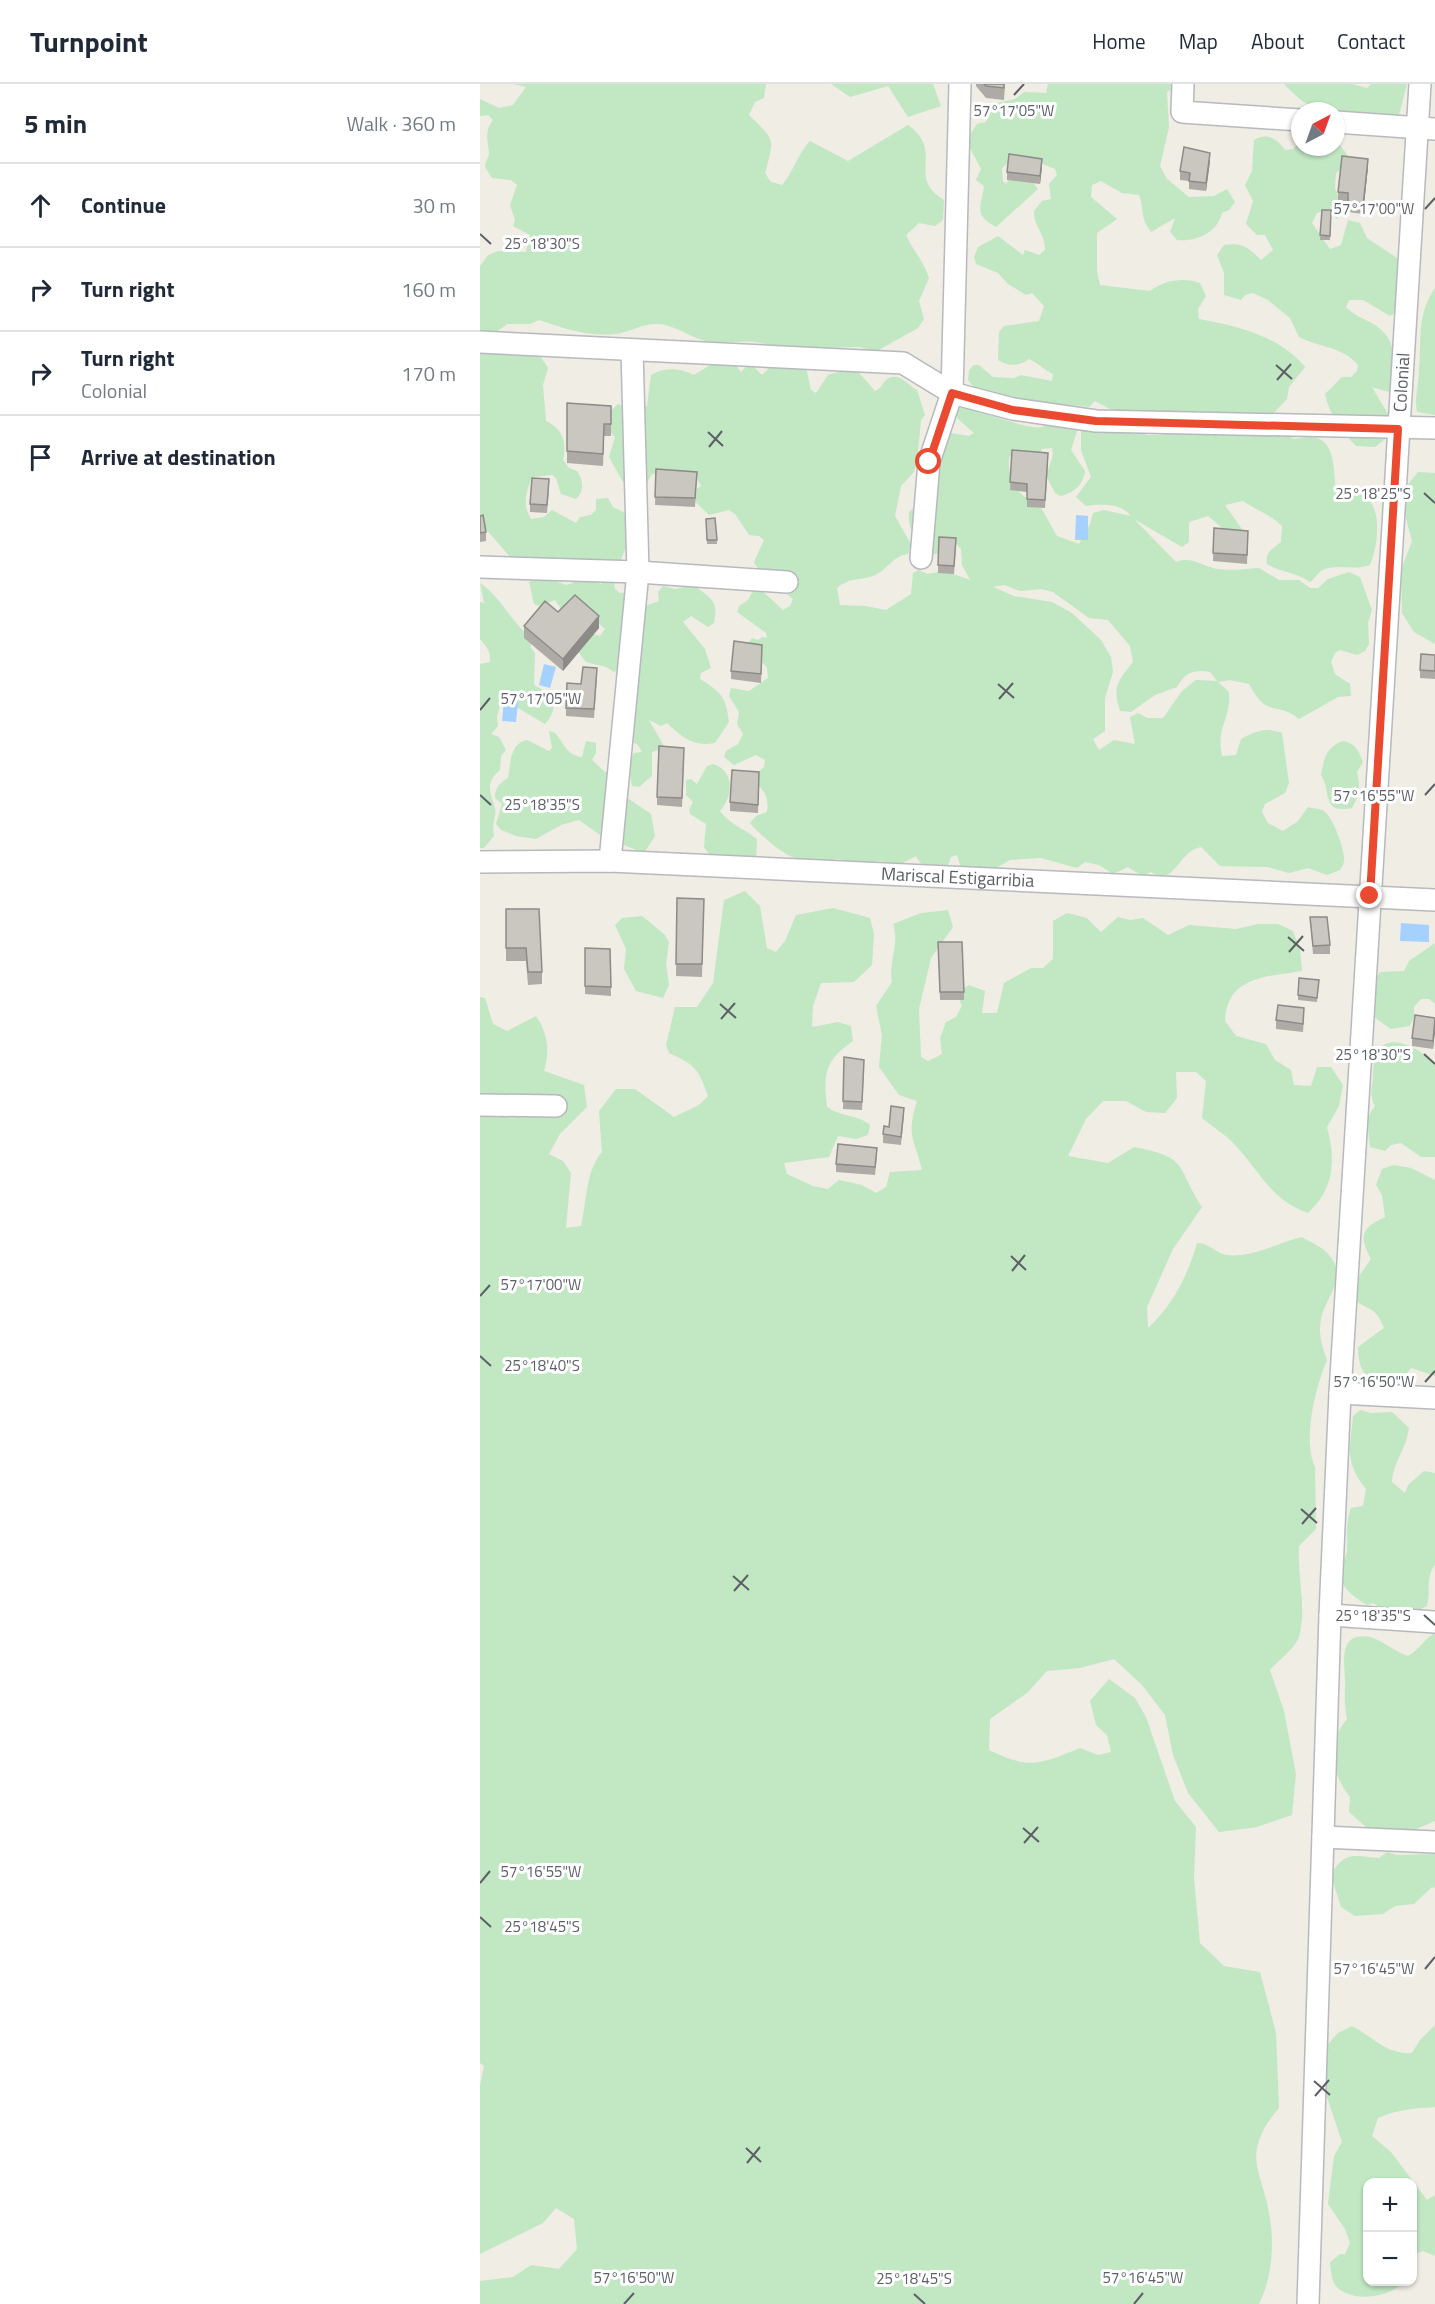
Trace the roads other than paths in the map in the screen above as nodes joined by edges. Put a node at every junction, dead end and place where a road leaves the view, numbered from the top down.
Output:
1 (960, 84) edge
2 (1183, 84) edge
3 (1420, 84) edge
4 (1291, 119) edge
5 (1345, 123) edge
6 (1426, 129) edge
7 (480, 342) edge
8 (632, 350) junction
9 (952, 393) junction
10 (1435, 428) edge
11 (1398, 429) junction
12 (921, 558) dead end
13 (480, 567) edge
14 (638, 572) junction
15 (788, 582) dead end
16 (610, 861) junction
17 (480, 862) edge
18 (1370, 896) junction
19 (1435, 900) edge
20 (480, 1104) edge
21 (556, 1106) dead end
22 (1340, 1393) junction
23 (1435, 1398) edge
24 (1330, 1615) junction
25 (1435, 1622) edge
26 (1323, 1837) junction
27 (1435, 1842) edge
28 (1308, 2304) edge

1 - 9 street
2 - 4 street
3 - 6 street, Colonial
5 - 6 street
6 - 11 street, Colonial
7 - 8 street
8 - 9 street
8 - 14 street
9 - 11 street
9 - 12 street
10 - 11 street
11 - 18 street, Colonial
13 - 14 street
14 - 15 street
14 - 16 street
16 - 17 street, Mariscal Estigarribia
16 - 18 street, Mariscal Estigarribia
18 - 19 street, Mariscal Estigarribia
18 - 22 street, Colonial
20 - 21 street
22 - 23 street
22 - 24 street, Colonial
24 - 25 street
24 - 26 street, Colonial
26 - 27 street
26 - 28 street, Colonial

